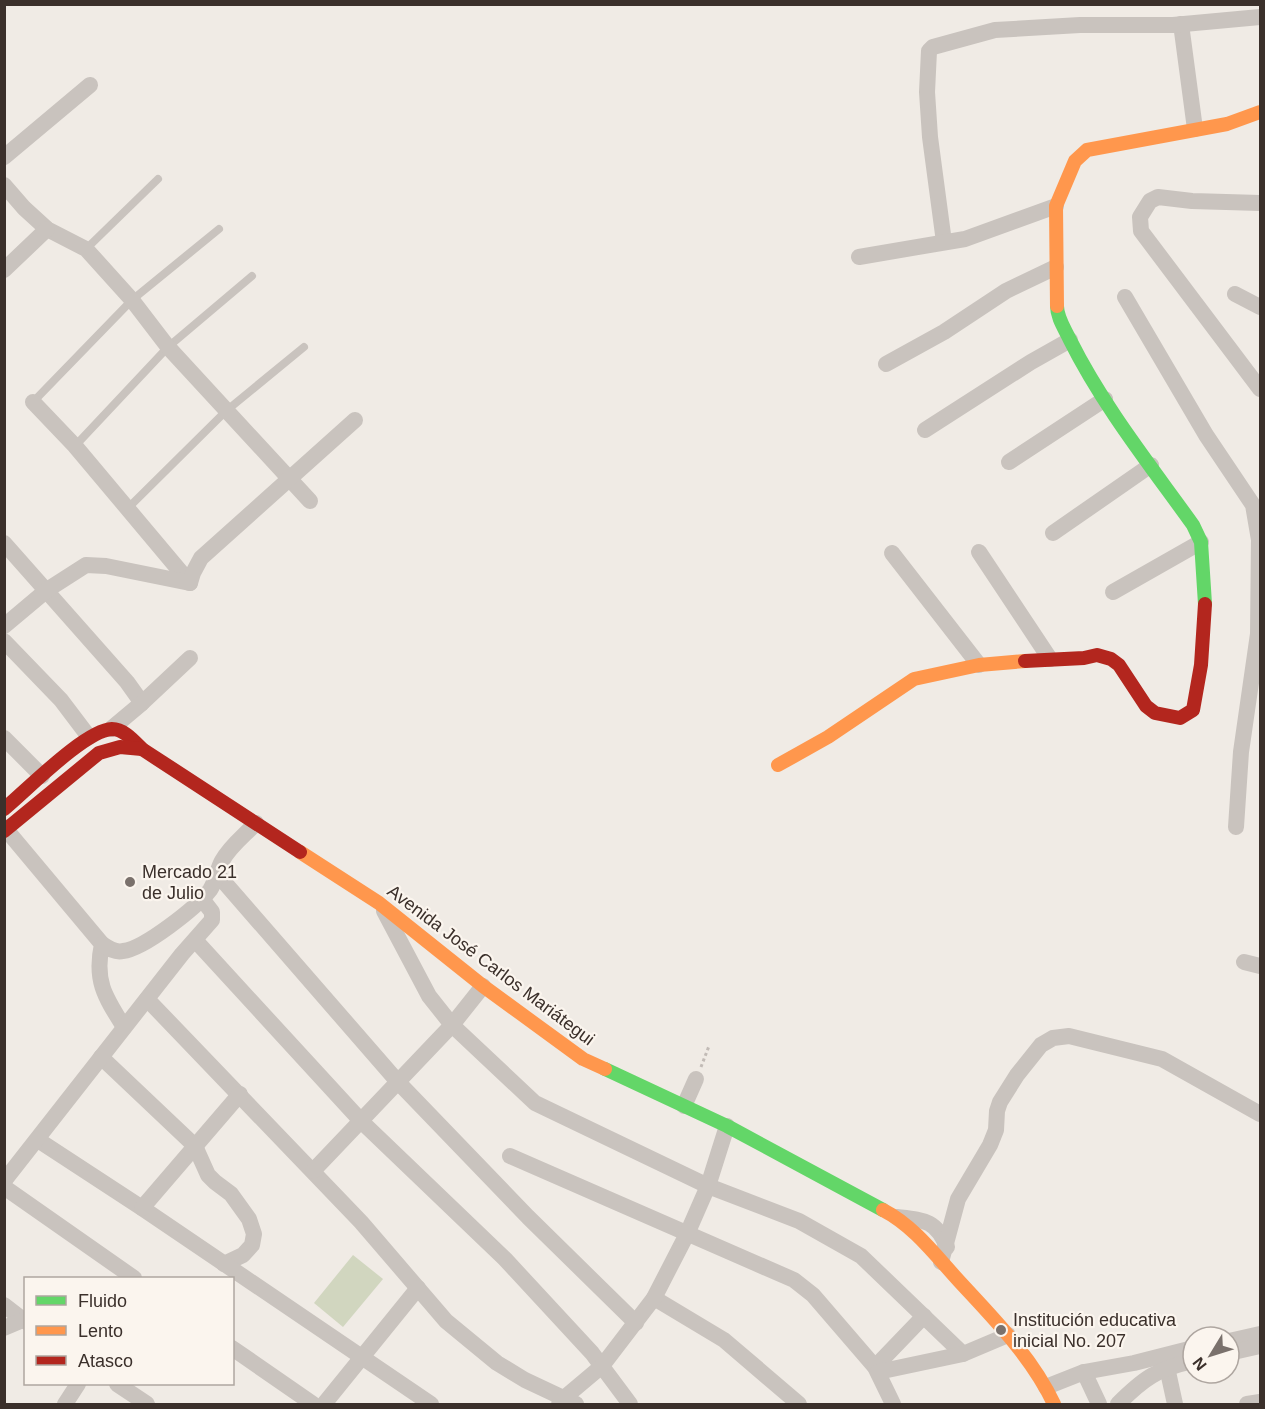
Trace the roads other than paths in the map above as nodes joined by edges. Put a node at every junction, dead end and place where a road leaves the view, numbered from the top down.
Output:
1 (1260, 17) edge
2 (1181, 24) junction
3 (90, 85) dead end
4 (1260, 112) edge
5 (1195, 129) junction
6 (4, 157) edge
7 (158, 179) dead end
8 (4, 184) edge
9 (1260, 203) edge
10 (1056, 206) junction
11 (47, 229) junction
12 (219, 229) dead end
13 (944, 242) junction
14 (86, 249) junction
15 (859, 257) dead end
16 (1056, 267) junction
17 (4, 270) edge
18 (252, 276) dead end
19 (1235, 294) dead end
20 (1125, 297) dead end
21 (132, 300) junction
22 (1260, 307) edge
23 (1070, 340) junction
24 (168, 347) junction
25 (304, 347) dead end
26 (886, 364) dead end
27 (1260, 389) edge
28 (1105, 399) junction
29 (33, 402) joint
30 (226, 411) junction
31 (355, 420) dead end
32 (925, 430) dead end
33 (75, 446) junction
34 (1009, 462) dead end
35 (1151, 465) junction
36 (290, 477) junction
37 (310, 501) dead end
38 (128, 509) junction
39 (1053, 533) dead end
40 (1201, 542) junction
41 (4, 543) edge
42 (979, 552) dead end
43 (892, 554) dead end
44 (190, 583) junction
45 (47, 590) junction
46 (1113, 592) dead end
47 (4, 626) edge
48 (4, 641) edge
49 (190, 658) dead end
50 (1050, 659) junction
51 (979, 665) junction
52 (142, 703) junction
53 (111, 729) junction
54 (89, 737) junction
55 (4, 738) edge
56 (142, 748) junction
57 (778, 765) dead end
58 (42, 776) junction
59 (4, 809) edge
60 (256, 823) junction
61 (1236, 826) dead end
62 (5, 830) edge
63 (218, 875) junction
64 (201, 899) junction
65 (380, 903) junction
66 (195, 940) junction
67 (102, 944) junction
68 (1244, 962) dead end
69 (1260, 966) edge
70 (483, 986) junction
71 (147, 999) junction
72 (452, 1025) junction
73 (124, 1027) junction
74 (101, 1057) junction
75 (696, 1079) road end
76 (398, 1082) junction
77 (240, 1094) junction
78 (684, 1106) junction
79 (1260, 1114) edge
80 (362, 1122) junction
81 (727, 1126) junction
82 (38, 1140) junction
83 (195, 1146) junction
84 (510, 1156) dead end
85 (313, 1171) junction
86 (4, 1181) edge
87 (708, 1186) junction
88 (4, 1187) edge
89 (142, 1208) junction
90 (897, 1217) joint
91 (687, 1234) junction
92 (944, 1254) junction
93 (224, 1264) junction
94 (134, 1277) edge
95 (418, 1288) junction
96 (654, 1298) junction
97 (4, 1305) edge
98 (924, 1316) junction
99 (24, 1321) edge
100 (636, 1323) junction
101 (4, 1328) edge
102 (1260, 1334) edge
103 (1008, 1335) junction
104 (1241, 1338) edge
105 (1260, 1346) edge
106 (234, 1349) edge
107 (1241, 1350) edge
108 (963, 1354) junction
109 (1181, 1354) edge
110 (361, 1357) junction
111 (1166, 1361) junction
112 (1181, 1361) edge
113 (602, 1366) junction
114 (876, 1369) junction
115 (1084, 1372) junction
116 (77, 1385) edge
117 (120, 1385) edge
118 (1051, 1385) junction
119 (566, 1402) edge
120 (1260, 1402) edge
121 (64, 1404) edge
122 (147, 1404) edge
123 (313, 1404) edge
124 (324, 1404) edge
125 (430, 1404) edge
126 (630, 1404) edge
127 (799, 1404) edge
128 (893, 1404) edge
129 (1054, 1404) edge
130 (1069, 1404) edge
131 (1099, 1404) edge
132 (1118, 1404) edge
133 (1175, 1404) edge
134 (1247, 1404) edge

1 - 2 street
2 - 5 street
2 - 13 street
3 - 6 street
4 - 5 street
5 - 10 street
7 - 14 lane
8 - 11 street
9 - 27 street
10 - 13 street
10 - 16 street
11 - 14 street
11 - 17 street
12 - 21 lane
13 - 15 street
14 - 21 street
16 - 23 street
16 - 26 street
18 - 24 lane
19 - 22 street
20 - 61 street
21 - 24 street
21 - 29 lane
23 - 28 street
23 - 32 street
24 - 30 street
24 - 33 lane
25 - 30 lane
28 - 34 street
28 - 35 street
29 - 33 street
30 - 36 street
30 - 38 lane
31 - 36 street
33 - 38 street
35 - 39 street
35 - 40 street
36 - 37 street
36 - 44 street
38 - 44 street
40 - 46 street
40 - 50 street
41 - 45 street
42 - 50 street
43 - 51 street
44 - 45 street
45 - 47 street
45 - 52 street
48 - 54 street
49 - 52 street
50 - 51 street
51 - 57 street
52 - 53 street
53 - 54 street
53 - 56 street, Avenida José Carlos Mariátegui
54 - 58 street
55 - 58 street
56 - 60 street, Avenida José Carlos Mariátegui
56 - 62 street
58 - 59 street
60 - 63 street
60 - 65 street, Avenida José Carlos Mariátegui
62 - 67 street
63 - 64 street
63 - 76 street
64 - 66 street
64 - 67 street
65 - 70 street, Avenida José Carlos Mariátegui
65 - 72 street
66 - 71 street
66 - 80 street
67 - 73 street
68 - 69 street
70 - 72 street
70 - 78 street, Avenida José Carlos Mariátegui
71 - 73 street
71 - 77 street
72 - 76 street
72 - 87 street
73 - 74 street
74 - 82 street
74 - 83 street
75 - 78 street
76 - 80 street
76 - 100 street
77 - 83 street
77 - 85 street
78 - 81 street, Avenida José Carlos Mariátegui
79 - 92 street
80 - 85 street
80 - 113 street
81 - 87 street
81 - 90 street, Avenida José Carlos Mariátegui
82 - 86 street
82 - 89 street
83 - 89 street
83 - 93 street
84 - 91 street
85 - 95 street
87 - 91 street
87 - 98 street
88 - 94 street
89 - 93 street
90 - 92 street
91 - 96 street
91 - 114 street
92 - 103 street
93 - 110 street
95 - 110 street
95 - 119 street
96 - 100 street
96 - 127 street
97 - 99 street
98 - 108 street
98 - 114 street
99 - 101 street
100 - 113 street
102 - 104 street
103 - 108 street
103 - 118 street
105 - 107 street
106 - 123 street
108 - 114 street
109 - 111 street
110 - 124 street
110 - 125 street
111 - 112 street
111 - 115 street
111 - 132 street
111 - 133 street
113 - 119 street
113 - 126 street
114 - 128 street
115 - 118 street
115 - 131 street
116 - 121 street
117 - 122 street
118 - 129 street
118 - 130 street
120 - 134 street

